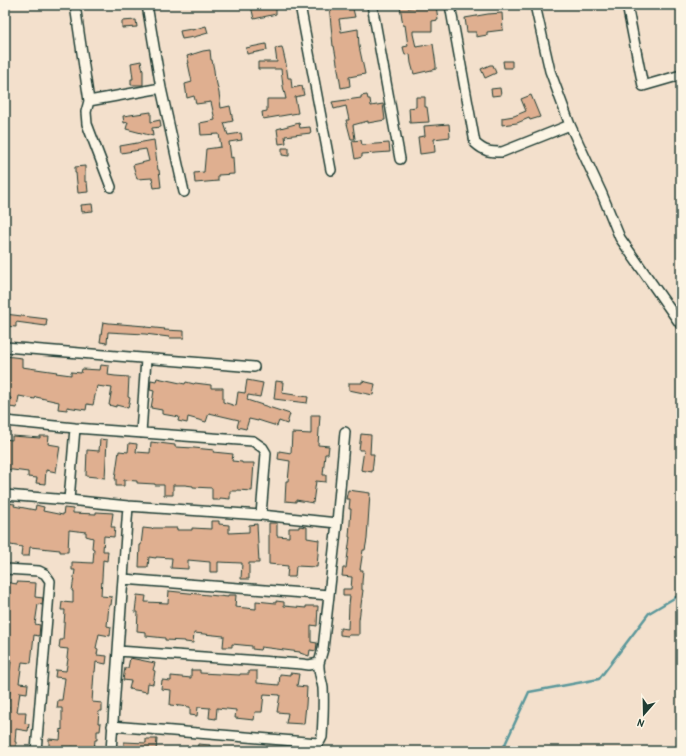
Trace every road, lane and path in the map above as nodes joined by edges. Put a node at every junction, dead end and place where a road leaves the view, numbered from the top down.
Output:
1 (75, 5) edge
2 (146, 5) edge
3 (300, 5) edge
4 (372, 5) edge
5 (450, 5) edge
6 (535, 5) edge
7 (627, 5) edge
8 (681, 75) edge
9 (161, 88) junction
10 (89, 101) junction
11 (570, 125) junction
12 (400, 159) dead end
13 (331, 170) dead end
14 (111, 186) dead end
15 (184, 192) dead end
16 (681, 325) edge
17 (5, 347) edge
18 (146, 359) junction
19 (254, 368) dead end
20 (5, 421) edge
21 (75, 428) junction
22 (345, 432) dead end
23 (141, 433) junction
24 (5, 495) edge
25 (69, 500) junction
26 (128, 506) junction
27 (261, 515) junction
28 (336, 522) junction
29 (5, 569) edge
30 (123, 579) junction
31 (329, 595) junction
32 (118, 651) junction
33 (319, 663) junction
34 (112, 726) junction
35 (36, 751) edge
36 (111, 751) edge

1 - 10 street
2 - 9 street
3 - 13 street
4 - 12 street
5 - 11 street
6 - 11 street
7 - 8 street
9 - 10 street
9 - 15 street
10 - 14 street
11 - 16 street
17 - 18 street
18 - 19 street
18 - 23 street
20 - 21 street
21 - 23 street
21 - 25 street
22 - 28 street
23 - 27 street
24 - 25 street
25 - 26 street
26 - 27 street
26 - 30 street
27 - 28 street
28 - 31 street
29 - 35 street
30 - 31 street
30 - 32 street
31 - 33 street
32 - 33 street
32 - 34 street
33 - 34 street
34 - 36 street

